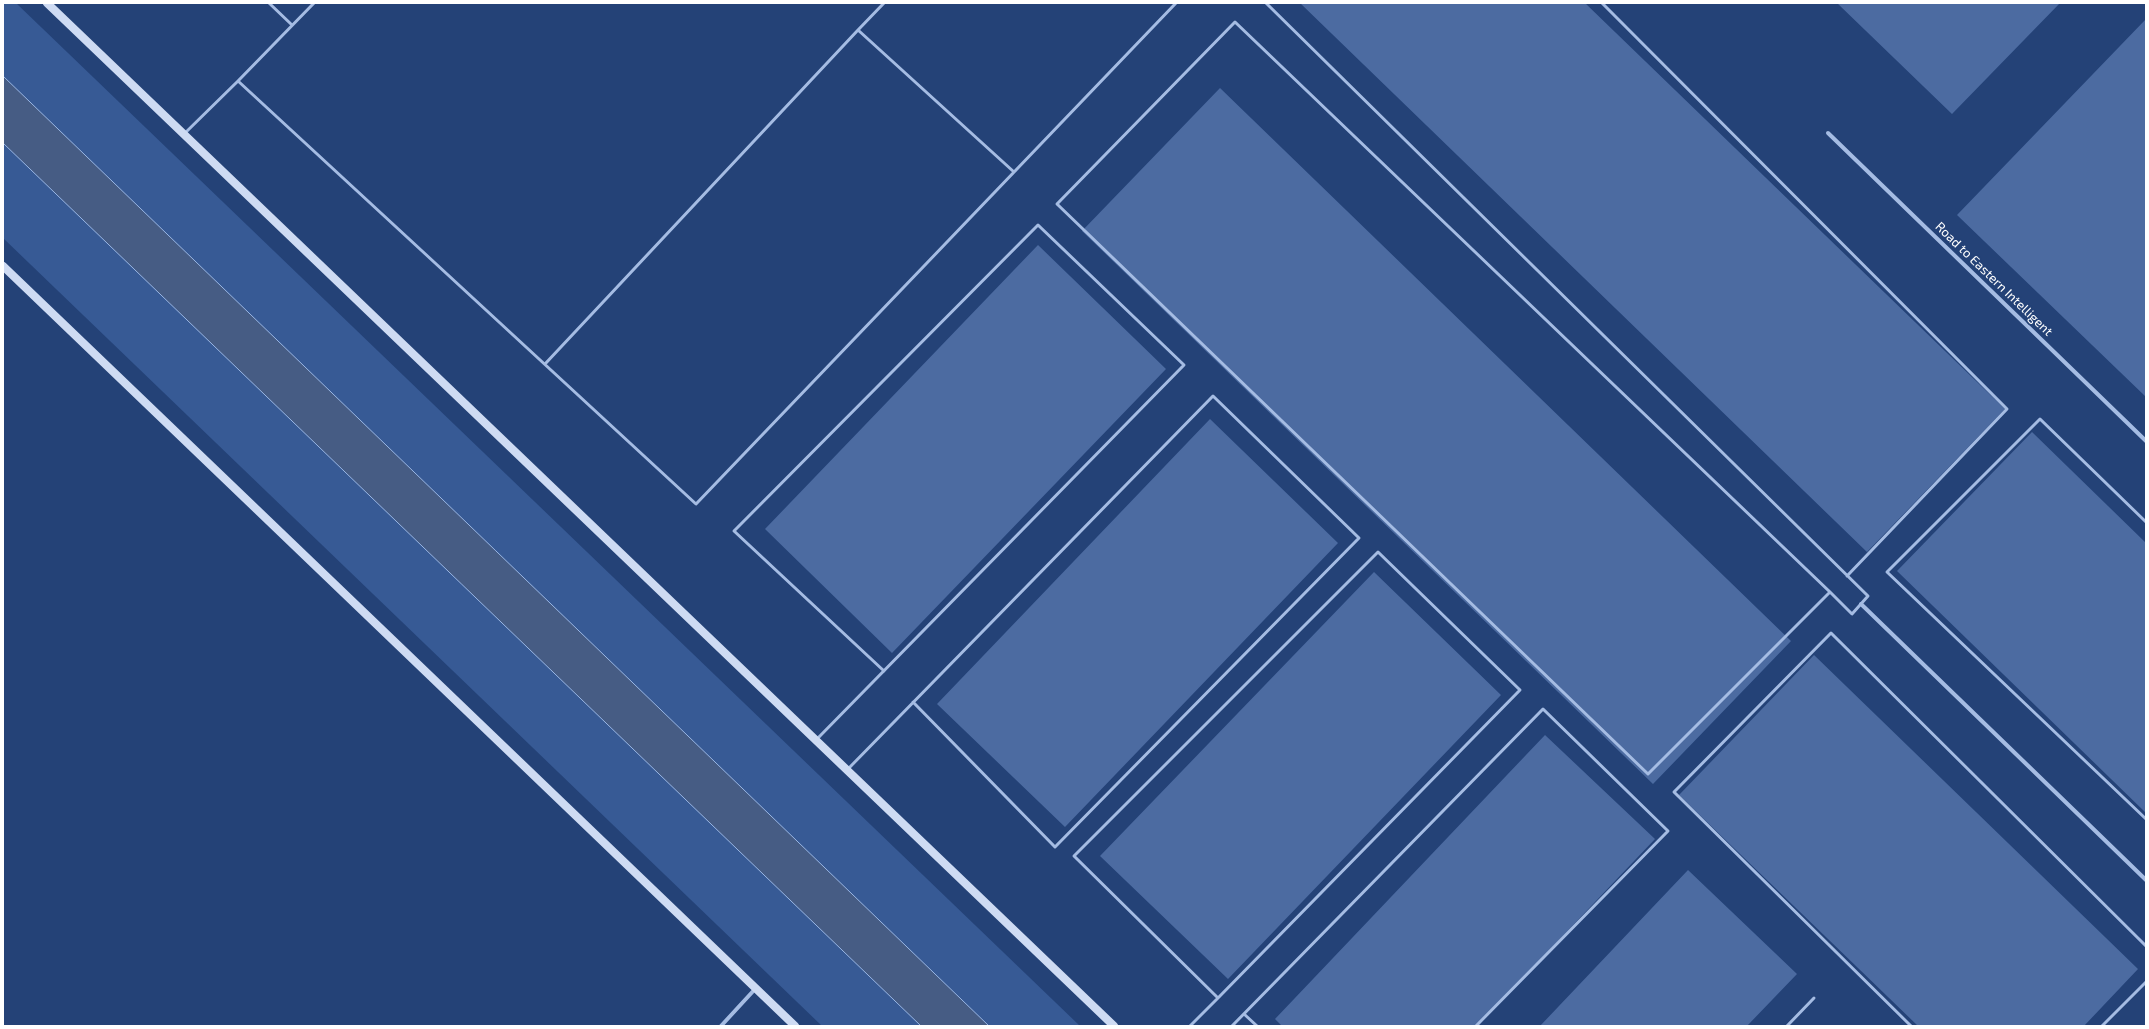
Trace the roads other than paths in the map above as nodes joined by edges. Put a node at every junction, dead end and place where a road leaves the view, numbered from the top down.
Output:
1 (47, 3) edge
2 (269, 3) edge
3 (314, 3) edge
4 (1176, 3) edge
5 (1266, 3) edge
6 (1602, 3) edge
7 (881, 4) edge
8 (292, 25) junction
9 (858, 30) junction
10 (238, 81) junction
11 (1828, 133) dead end
12 (184, 134) junction
13 (1014, 172) junction
14 (3, 266) edge
15 (545, 364) junction
16 (2146, 441) edge
17 (2146, 522) edge
18 (1846, 576) junction
19 (1830, 592) junction
20 (1861, 604) junction
21 (884, 671) junction
22 (913, 702) junction
23 (816, 740) junction
24 (846, 770) junction
25 (2146, 819) edge
26 (2146, 880) edge
27 (2146, 946) edge
28 (2146, 982) edge
29 (756, 988) junction
30 (1218, 998) junction
31 (1814, 998) dead end
32 (1244, 1014) junction
33 (721, 1026) edge
34 (795, 1026) edge
35 (1114, 1026) edge
36 (1190, 1026) edge
37 (1232, 1026) edge
38 (1257, 1026) edge
39 (1476, 1026) edge
40 (1787, 1026) edge
41 (1911, 1026) edge
42 (2102, 1026) edge

1 - 12 main road
2 - 8 lane
3 - 8 lane
4 - 13 lane
5 - 18 lane
6 - 18 lane
7 - 9 lane
8 - 10 lane
9 - 13 lane
9 - 15 lane
10 - 12 lane
10 - 15 lane
11 - 16 street, Road to Eastern Intelligent
12 - 23 main road
13 - 15 lane
14 - 29 main road
17 - 25 lane
18 - 20 lane
19 - 19 lane
19 - 20 lane
20 - 26 street
21 - 21 lane
21 - 23 lane
22 - 22 lane
22 - 24 lane
23 - 24 main road
24 - 35 main road
27 - 41 lane
28 - 42 lane
29 - 33 street
29 - 34 main road
30 - 30 lane
30 - 36 lane
31 - 40 lane
32 - 37 lane
32 - 38 lane
32 - 39 lane

